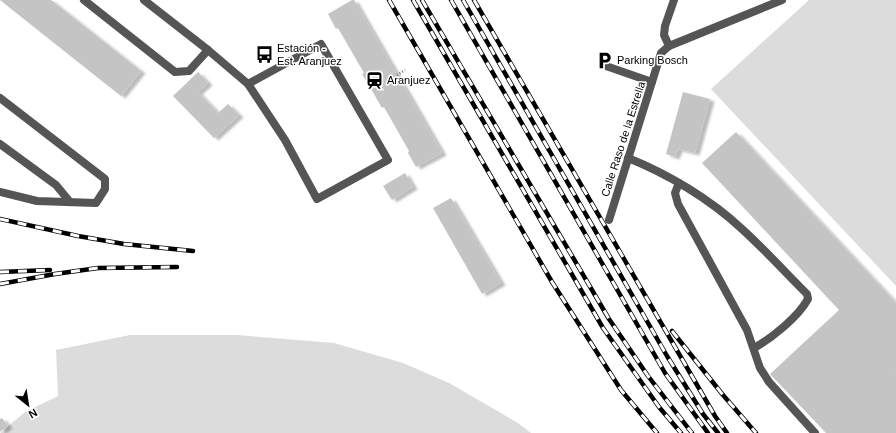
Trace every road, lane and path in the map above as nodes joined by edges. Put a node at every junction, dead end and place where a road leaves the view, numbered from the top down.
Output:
1 (84, 0) edge
2 (144, 0) edge
3 (674, 0) edge
4 (782, 0) edge
5 (669, 46) junction
6 (208, 50) junction
7 (606, 66) dead end
8 (405, 70) dead end
9 (397, 75) dead end
10 (652, 82) junction
11 (248, 84) junction
12 (0, 98) edge
13 (0, 144) edge
14 (628, 158) junction
15 (678, 183) junction
16 (0, 192) edge
17 (70, 202) junction
18 (609, 220) dead end
19 (754, 348) junction
20 (815, 433) edge

1 - 6 street
2 - 6 street
3 - 5 street
4 - 5 street
5 - 10 street, Calle Raso de la Estrella
6 - 11 street
7 - 10 street
8 - 9 path
10 - 14 street, Calle Raso de la Estrella
11 - 11 street
12 - 17 street
13 - 17 street
14 - 15 street
14 - 18 street, Calle Raso de la Estrella
15 - 19 street
15 - 19 street
16 - 17 street
19 - 20 street

